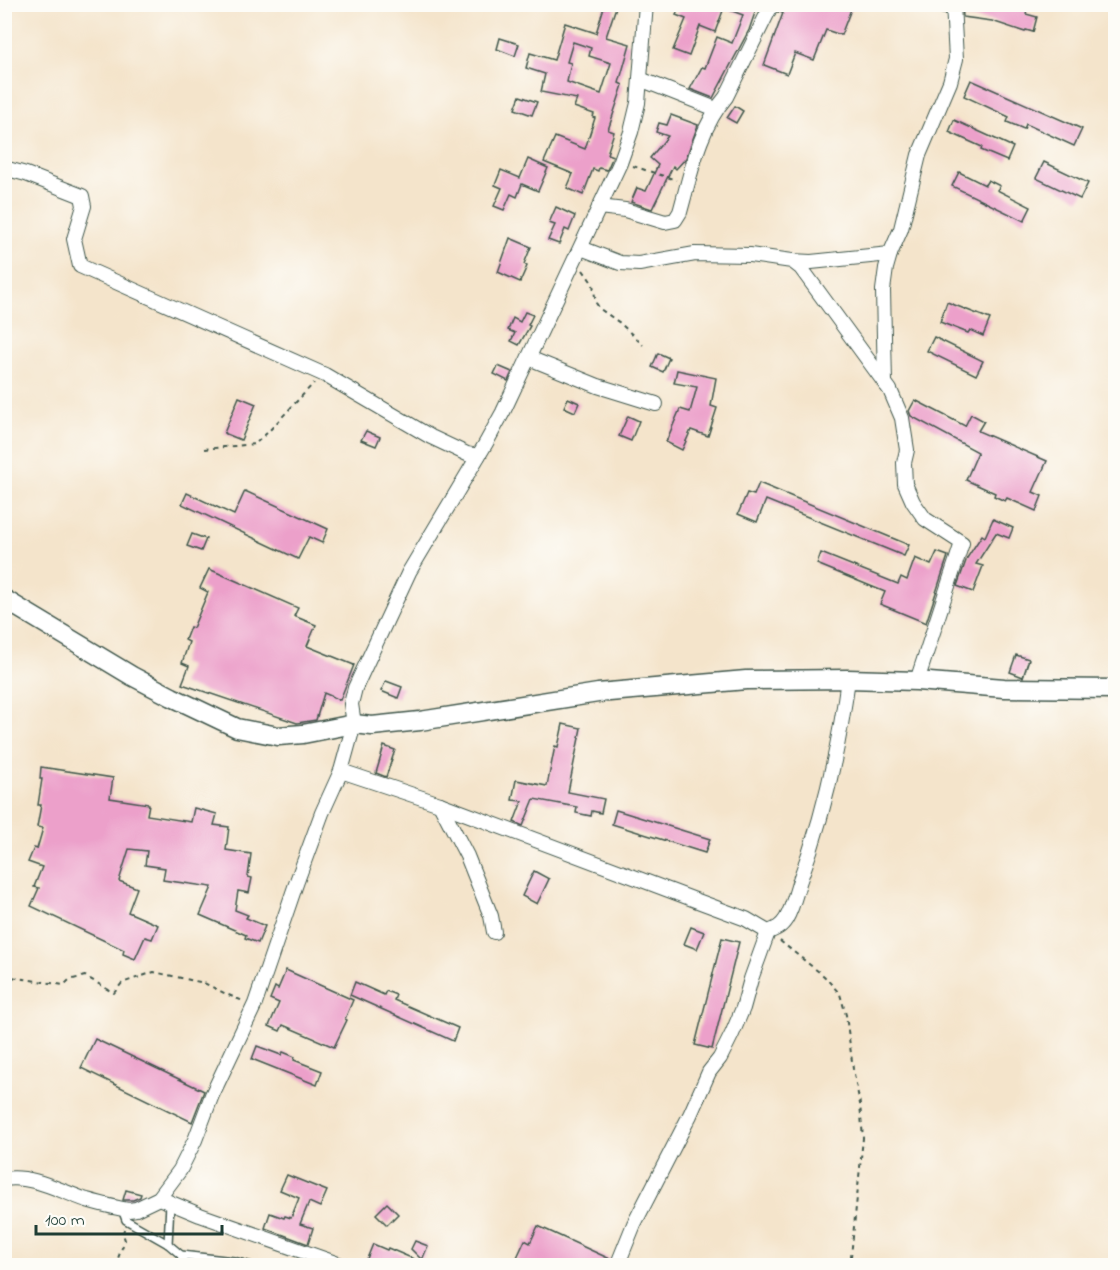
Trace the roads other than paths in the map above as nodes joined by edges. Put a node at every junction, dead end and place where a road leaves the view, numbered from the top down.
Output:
1 (646, 4) edge
2 (772, 4) edge
3 (952, 4) edge
4 (640, 79) junction
5 (716, 109) junction
6 (4, 168) edge
7 (599, 207) junction
8 (581, 248) junction
9 (890, 254) junction
10 (792, 261) junction
11 (529, 358) junction
12 (885, 384) junction
13 (656, 404) dead end
14 (478, 456) junction
15 (4, 599) edge
16 (848, 679) junction
17 (917, 681) junction
18 (1116, 689) edge
19 (354, 724) junction
20 (341, 771) junction
21 (440, 804) junction
22 (494, 932) dead end
23 (768, 932) junction
24 (5, 1178) edge
25 (164, 1201) junction
26 (124, 1215) junction
27 (168, 1244) junction
28 (181, 1256) junction
29 (336, 1264) edge
30 (185, 1266) edge
31 (252, 1266) edge
32 (617, 1266) edge

1 - 4 street
2 - 5 street
3 - 9 street
4 - 5 street
4 - 7 street
5 - 7 street
6 - 14 street
7 - 8 street
8 - 10 street
8 - 11 street
9 - 10 street
9 - 12 street
10 - 12 street
11 - 13 street
11 - 14 street
12 - 17 street
14 - 19 street
15 - 19 street
16 - 17 street
16 - 19 street
16 - 23 street
17 - 18 street
19 - 20 street
20 - 21 street
20 - 25 street
21 - 22 street
21 - 23 street
23 - 32 street
24 - 26 street
25 - 26 street
25 - 27 lane
25 - 29 street
26 - 27 lane
27 - 28 lane
28 - 30 lane
28 - 31 lane

